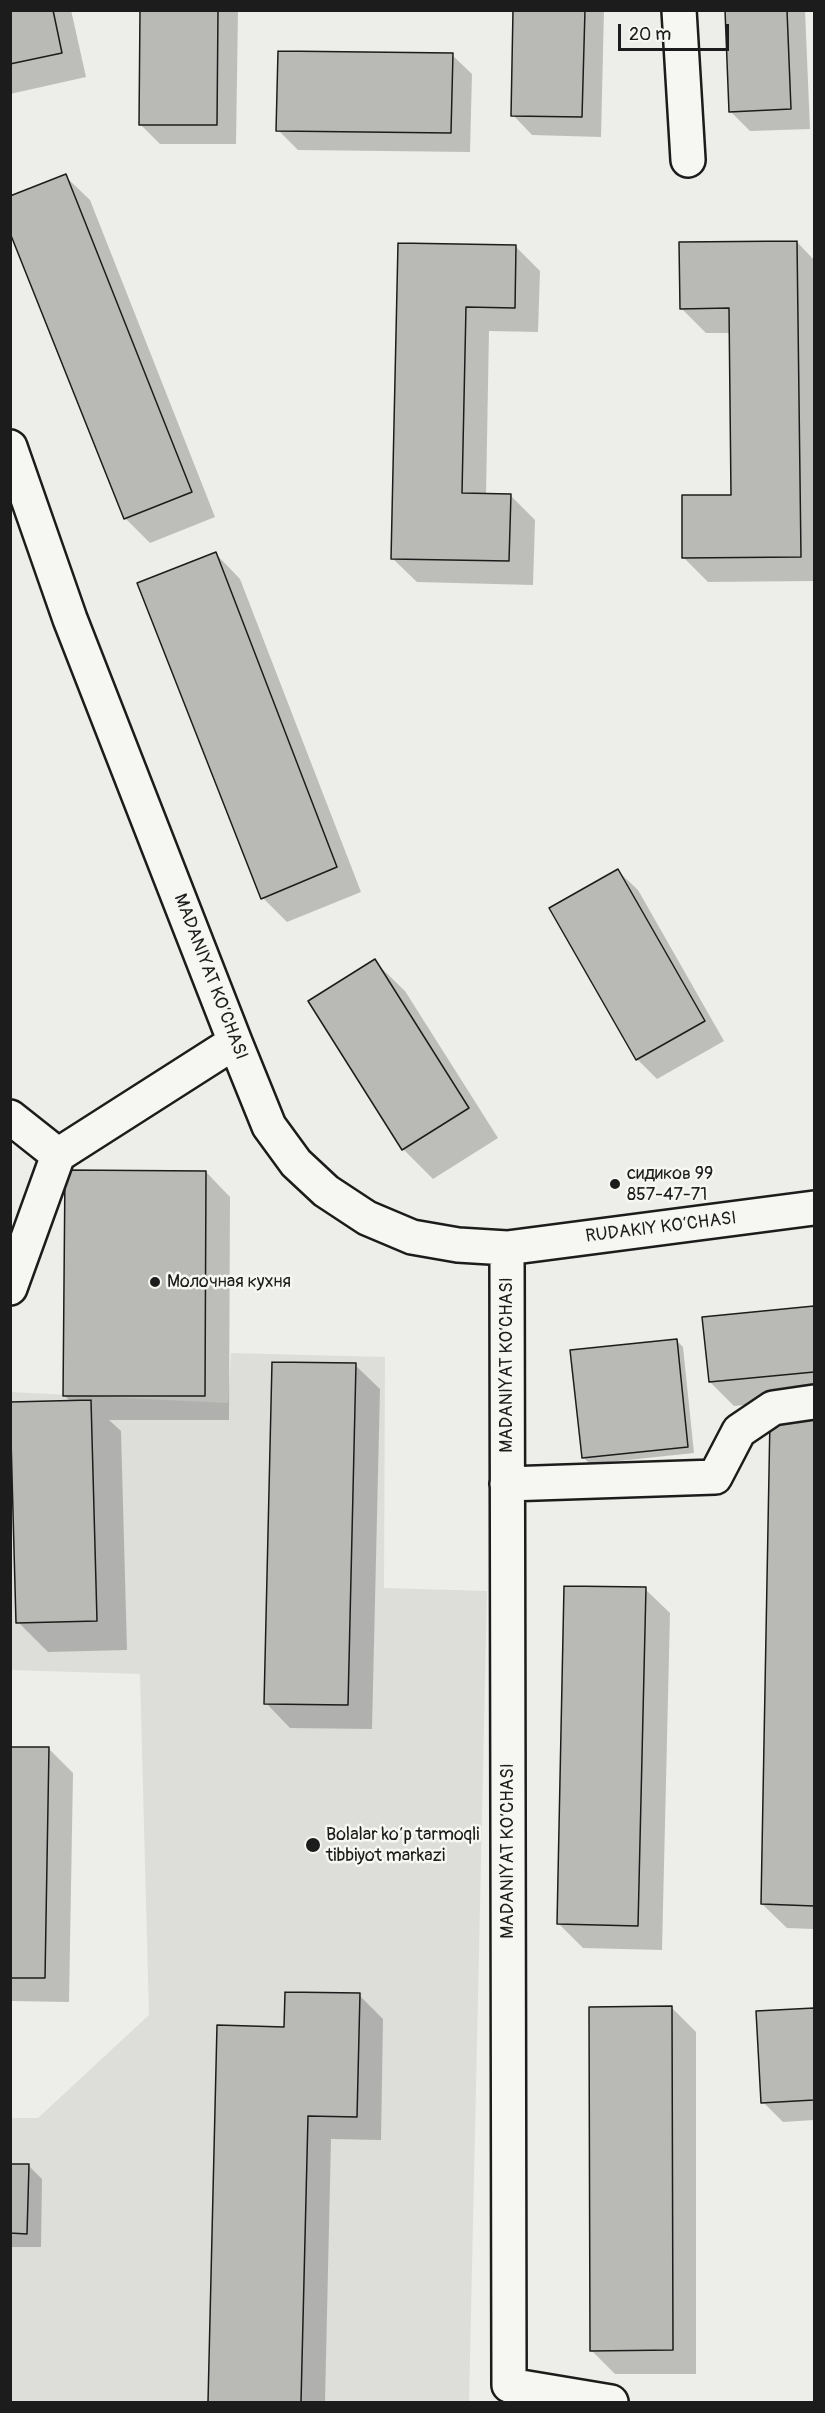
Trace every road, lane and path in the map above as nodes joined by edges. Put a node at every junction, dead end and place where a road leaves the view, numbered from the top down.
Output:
1 (679, 10) edge
2 (688, 160) dead end
3 (10, 447) edge
4 (235, 1042) junction
5 (10, 1118) edge
6 (58, 1155) junction
7 (814, 1208) edge
8 (507, 1248) junction
9 (10, 1288) edge
10 (814, 1402) edge
11 (507, 1484) junction
12 (611, 2403) edge

1 - 2 street
3 - 4 street, MADANIYAT KO‘CHASI
4 - 6 street
4 - 8 street, MADANIYAT KO‘CHASI
5 - 6 street
6 - 9 street
7 - 8 street, RUDAKIY KO‘CHASI
8 - 11 street, MADANIYAT KO‘CHASI
10 - 11 street
11 - 12 street, MADANIYAT KO‘CHASI

